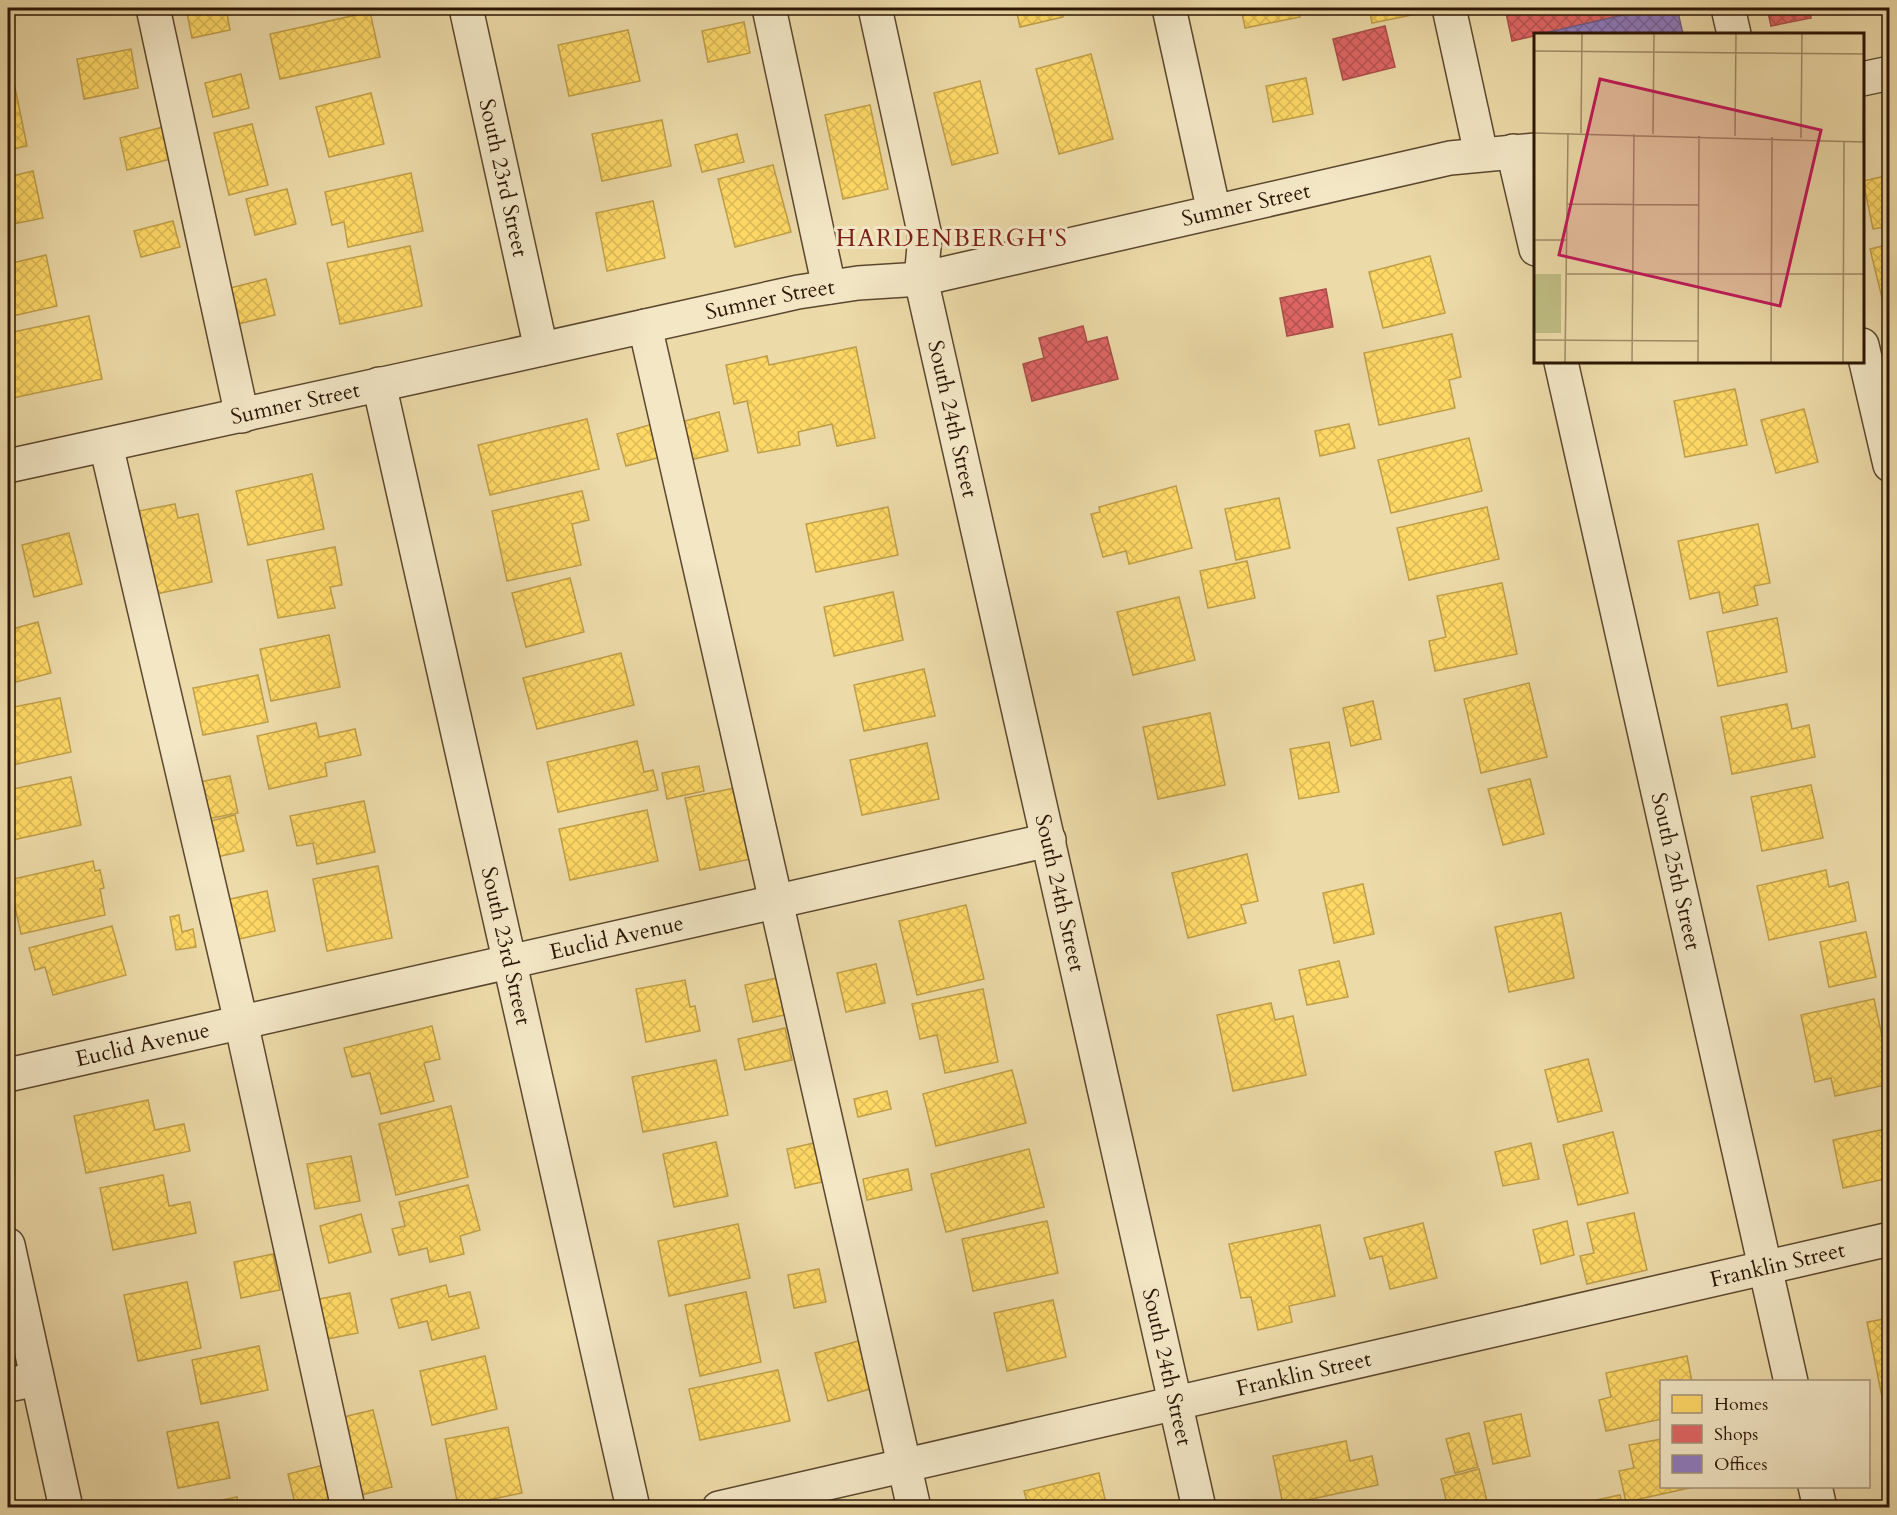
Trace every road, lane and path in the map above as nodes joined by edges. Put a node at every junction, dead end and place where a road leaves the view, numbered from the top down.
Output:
1 (153, 8) edge
2 (466, 8) edge
3 (769, 8) edge
4 (875, 8) edge
5 (1170, 8) edge
6 (1449, 8) edge
7 (1728, 8) edge
8 (1734, 33) edge
9 (1890, 73) edge
10 (1864, 79) edge
11 (1524, 150) edge
12 (1481, 154) junction
13 (1215, 212) junction
14 (1534, 232) edge
15 (921, 279) junction
16 (830, 287) junction
17 (645, 326) junction
18 (541, 349) junction
19 (1864, 349) edge
20 (1561, 363) edge
21 (380, 384) junction
22 (242, 416) junction
23 (106, 445) junction
24 (1890, 465) edge
25 (8, 466) edge
26 (1049, 840) junction
27 (776, 902) junction
28 (510, 962) junction
29 (241, 1022) junction
30 (8, 1075) edge
31 (1890, 1239) edge
32 (8, 1245) edge
33 (1766, 1268) junction
34 (1791, 1380) edge
35 (22, 1382) edge
36 (1176, 1401) junction
37 (904, 1464) junction
38 (1815, 1488) edge
39 (66, 1508) edge
40 (348, 1508) edge
41 (633, 1508) edge
42 (718, 1508) edge
43 (914, 1508) edge
44 (1199, 1508) edge
45 (1820, 1508) edge

1 - 22 street
2 - 18 street, South 23rd Street
3 - 16 street
4 - 15 street, South 24th Street
5 - 13 street
6 - 12 street
7 - 8 street
9 - 10 street
11 - 12 street, Sumner Street
11 - 14 street
12 - 13 street, Sumner Street
13 - 15 street, Sumner Street
15 - 16 street, Sumner Street
15 - 26 street, South 24th Street
16 - 17 street, Sumner Street
17 - 18 street, Sumner Street
17 - 27 street
18 - 21 street, Sumner Street
19 - 24 street
20 - 33 street, South 25th Street
21 - 22 street, Sumner Street
21 - 28 street, South 23rd Street
22 - 23 street, Sumner Street
23 - 25 street, Sumner Street
23 - 29 street
26 - 27 street, Euclid Avenue
26 - 36 street, South 24th Street
27 - 28 street, Euclid Avenue
27 - 37 street
28 - 29 street, Euclid Avenue
28 - 41 street, South 23rd Street
29 - 30 street, Euclid Avenue
29 - 40 street
31 - 33 street, Franklin Street
32 - 35 street
33 - 34 street, South 25th Street
33 - 36 street, Franklin Street
35 - 39 street
36 - 37 street, Franklin Street
36 - 44 street, South 24th Street
37 - 42 street, Franklin Street
37 - 43 street
38 - 45 street

